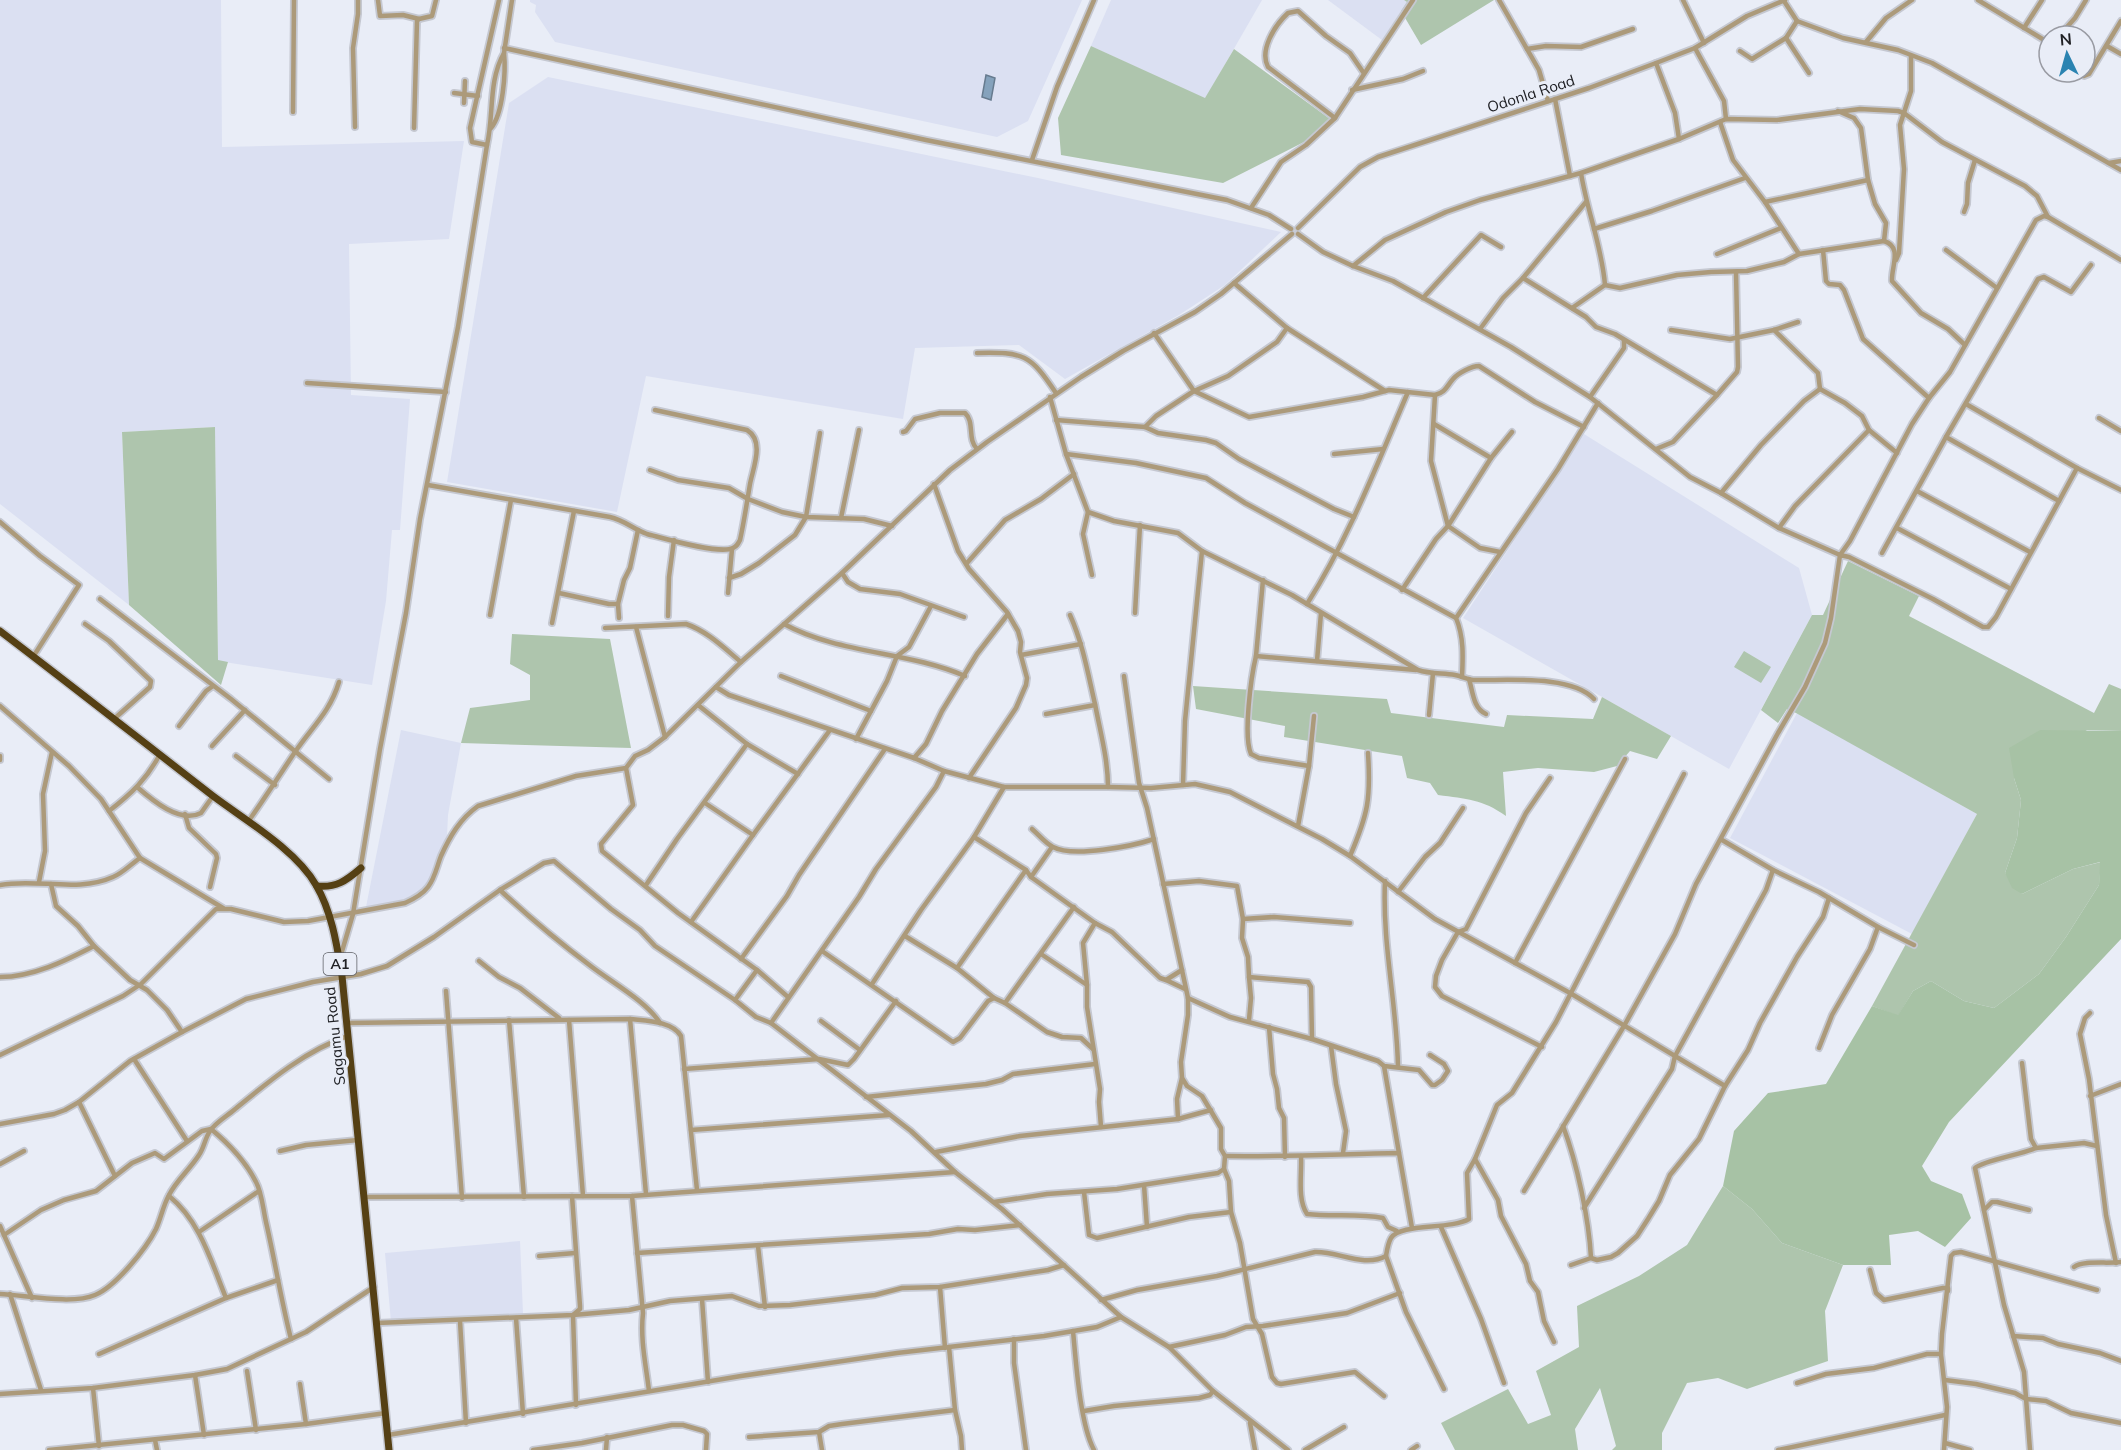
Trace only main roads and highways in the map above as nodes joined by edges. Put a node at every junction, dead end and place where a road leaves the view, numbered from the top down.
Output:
1 (1, 635) edge
2 (361, 868) road end
3 (317, 886) junction
4 (389, 1450) edge

1 - 3 highway, Sagamu Road / A1
2 - 3 highway
3 - 4 highway, Sagamu Road / A1

